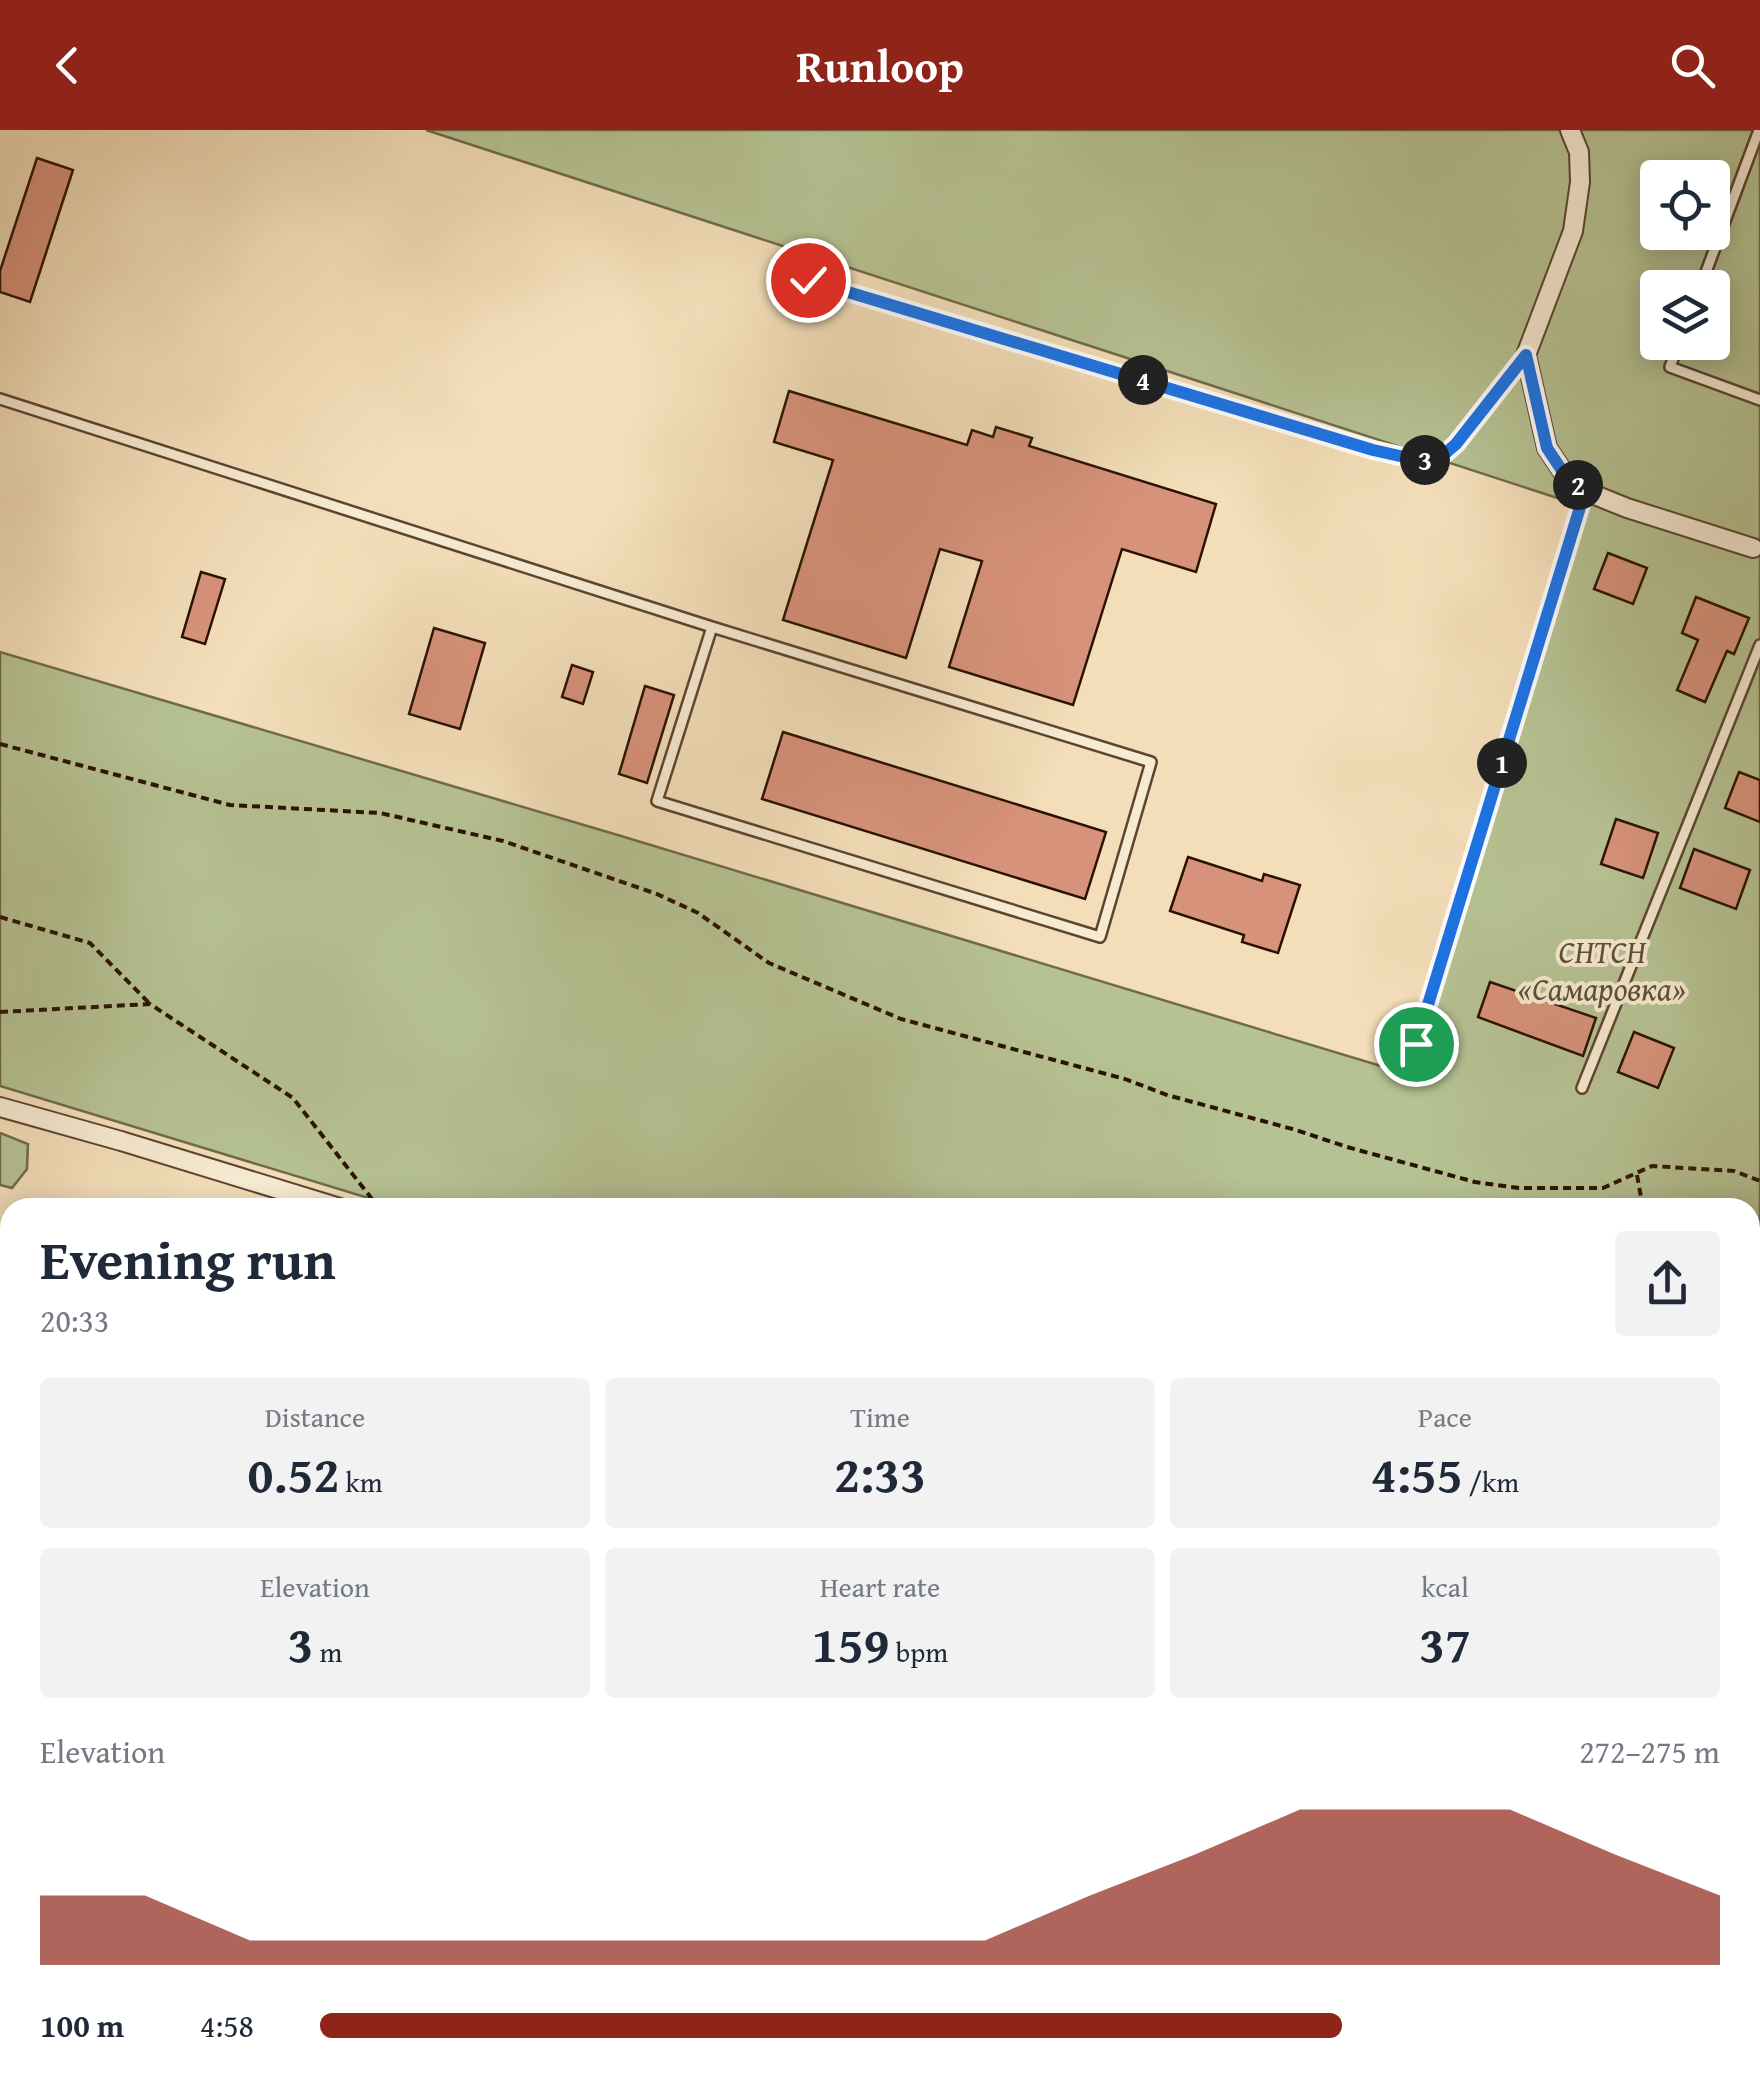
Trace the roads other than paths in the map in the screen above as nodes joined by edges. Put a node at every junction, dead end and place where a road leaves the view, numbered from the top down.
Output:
1 (1570, 130) edge
2 (1759, 130) edge
3 (1707, 270) edge
4 (808, 280) dead end
5 (1526, 355) junction
6 (1673, 360) edge
7 (0, 399) edge
8 (1760, 400) edge
9 (1585, 491) junction
10 (1758, 543) edge
11 (712, 627) junction
12 (1760, 645) edge
13 (1416, 1044) dead end
14 (1582, 1088) dead end
15 (0, 1107) edge
16 (307, 1198) edge

1 - 5 street
2 - 3 lane
4 - 5 lane
5 - 9 street
6 - 8 lane
7 - 11 lane
9 - 10 street
9 - 13 lane
11 - 11 lane
12 - 14 lane
15 - 16 street

